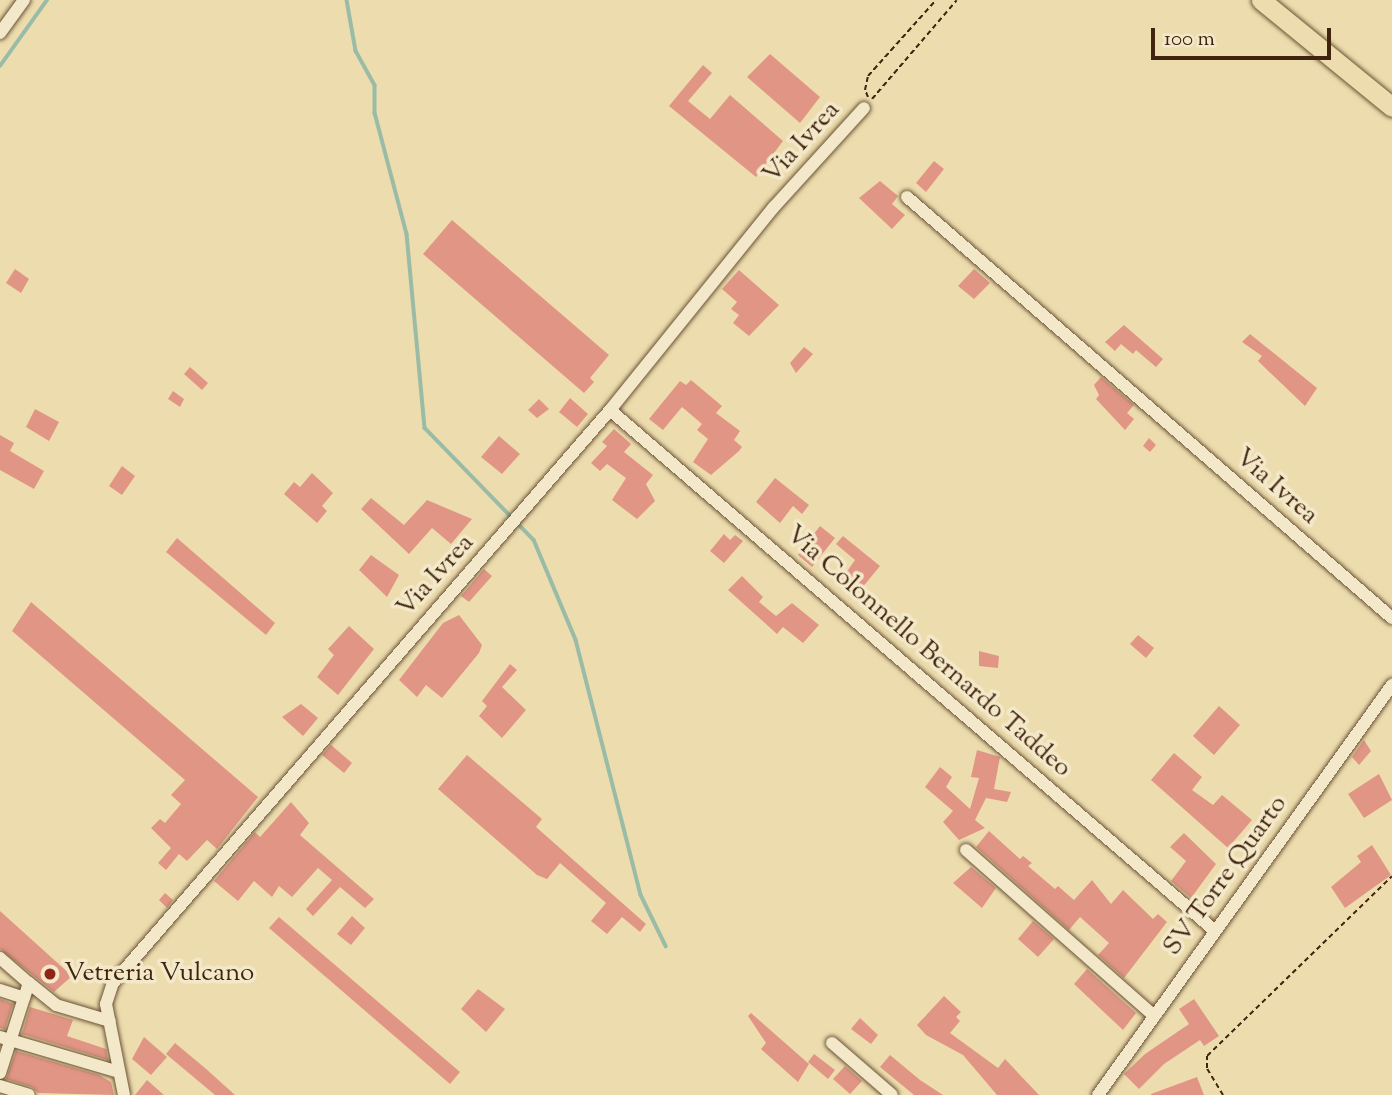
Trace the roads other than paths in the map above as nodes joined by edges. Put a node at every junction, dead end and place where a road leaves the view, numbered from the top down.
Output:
1 (24, 0) edge
2 (1261, 0) edge
3 (1280, 0) edge
4 (0, 33) edge
5 (1392, 90) edge
6 (1392, 107) edge
7 (864, 108) dead end
8 (907, 197) dead end
9 (610, 410) junction
10 (1392, 618) edge
11 (1392, 685) edge
12 (966, 850) dead end
13 (1214, 930) junction
14 (0, 958) edge
15 (29, 984) junction
16 (0, 990) edge
17 (24, 998) junction
18 (1154, 1016) junction
19 (110, 1021) junction
20 (5, 1039) edge
21 (832, 1043) dead end
22 (119, 1072) junction
23 (0, 1073) edge
24 (0, 1086) edge
25 (29, 1095) edge
26 (124, 1095) edge
27 (892, 1095) edge
28 (1098, 1095) edge

1 - 4 street
2 - 6 highway
3 - 5 highway
7 - 9 street, Via Ivrea
8 - 10 street, Via Ivrea
9 - 13 street, Via Colonnello Bernardo Taddeo
9 - 19 street, Via Ivrea
11 - 13 street, SV Torre Quarto
12 - 18 street
13 - 18 street, SV Torre Quarto
14 - 15 street
15 - 17 street
15 - 19 street
16 - 17 street
17 - 20 street
18 - 28 street, SV Torre Quarto
19 - 22 street, Via Ivrea
20 - 22 street
20 - 23 street
21 - 27 street
22 - 26 street, Via Ivrea
24 - 25 street

